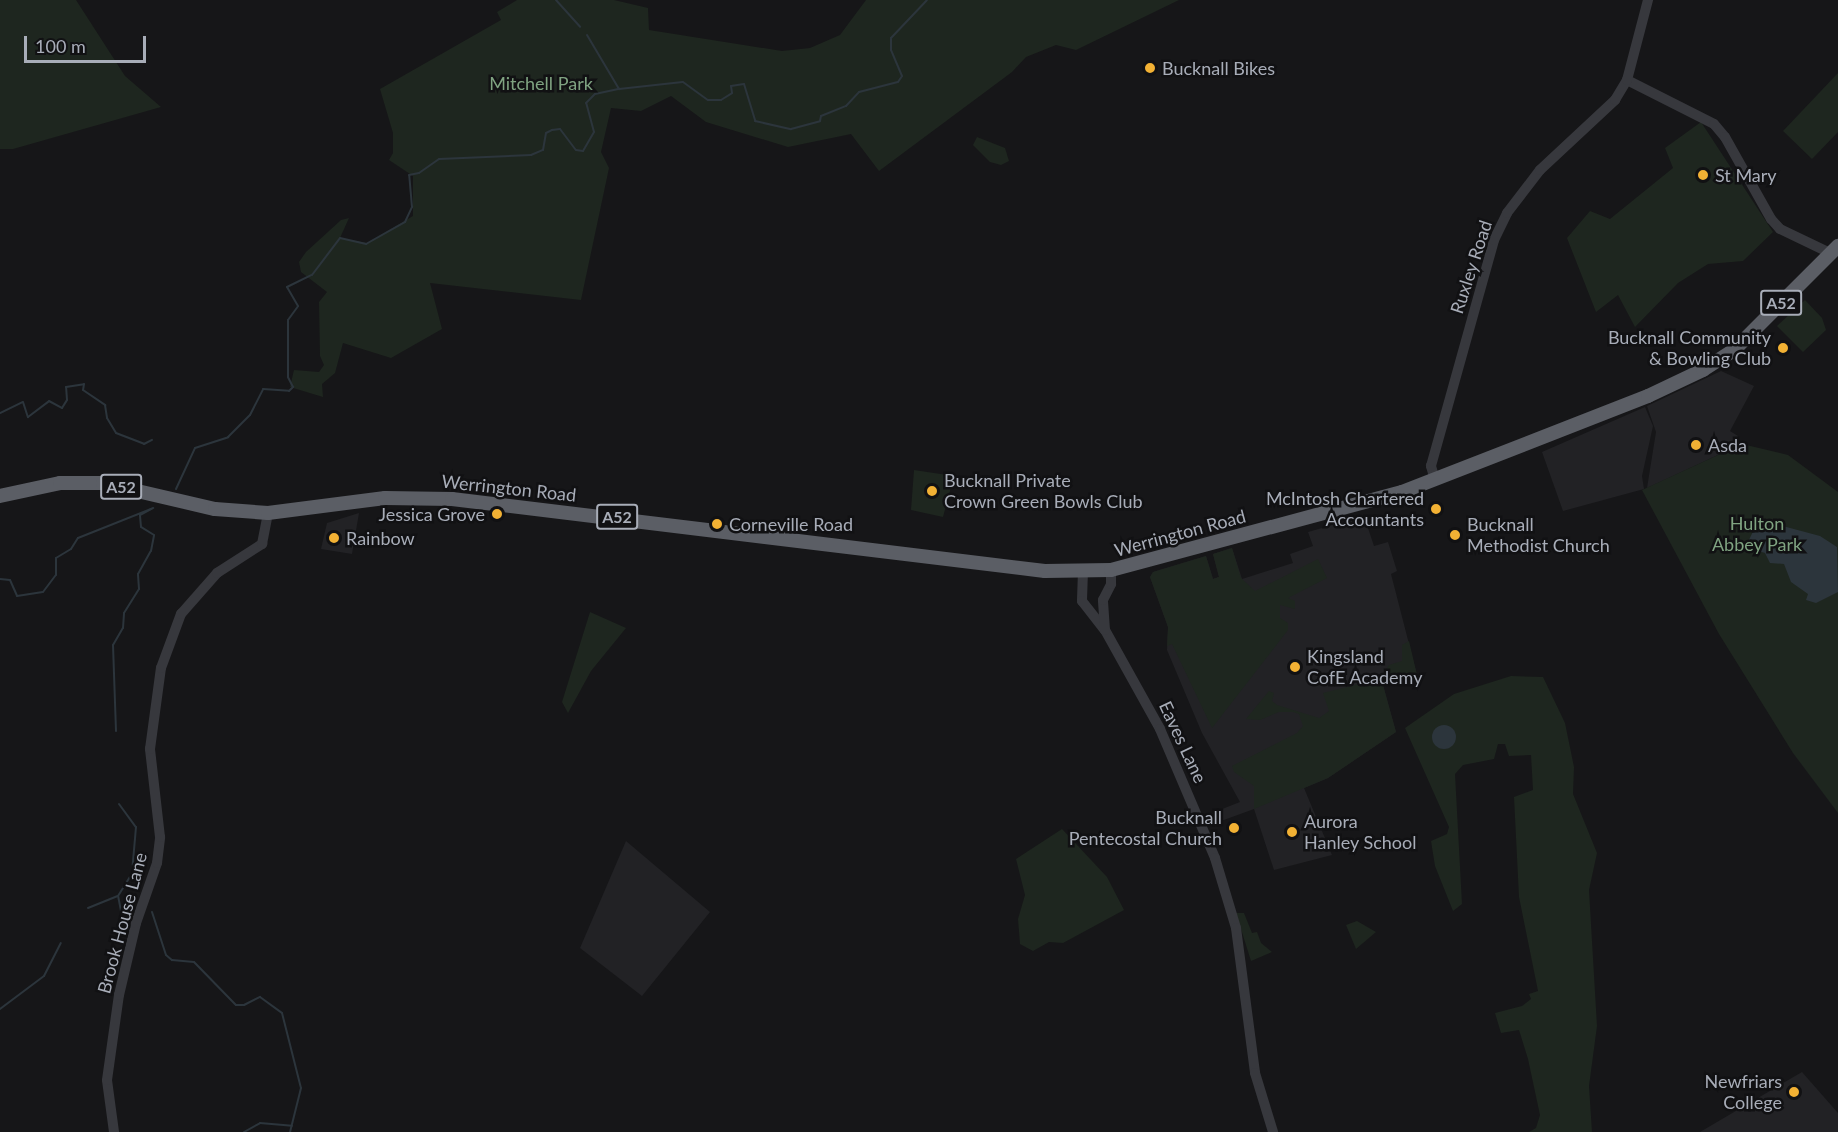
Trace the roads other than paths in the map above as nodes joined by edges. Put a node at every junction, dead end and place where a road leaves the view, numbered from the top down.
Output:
1 (1648, 0) edge
2 (1627, 80) junction
3 (1836, 248) edge
4 (1435, 480) junction
5 (0, 496) edge
6 (268, 513) junction
7 (1111, 570) junction
8 (1083, 571) junction
9 (1105, 630) junction
10 (114, 1132) edge
11 (1273, 1132) edge

1 - 2 street, Ruxley Road
2 - 3 street
2 - 4 street, Ruxley Road
3 - 4 highway, Werrington Road / A52
4 - 7 highway, Werrington Road / A52
5 - 6 highway, A52
6 - 8 highway, Werrington Road / A52
6 - 10 street, Brook House Lane
7 - 8 highway, Werrington Road / A52
7 - 9 street, Eaves Lane
8 - 9 street, Eaves Lane
9 - 11 street, Eaves Lane

